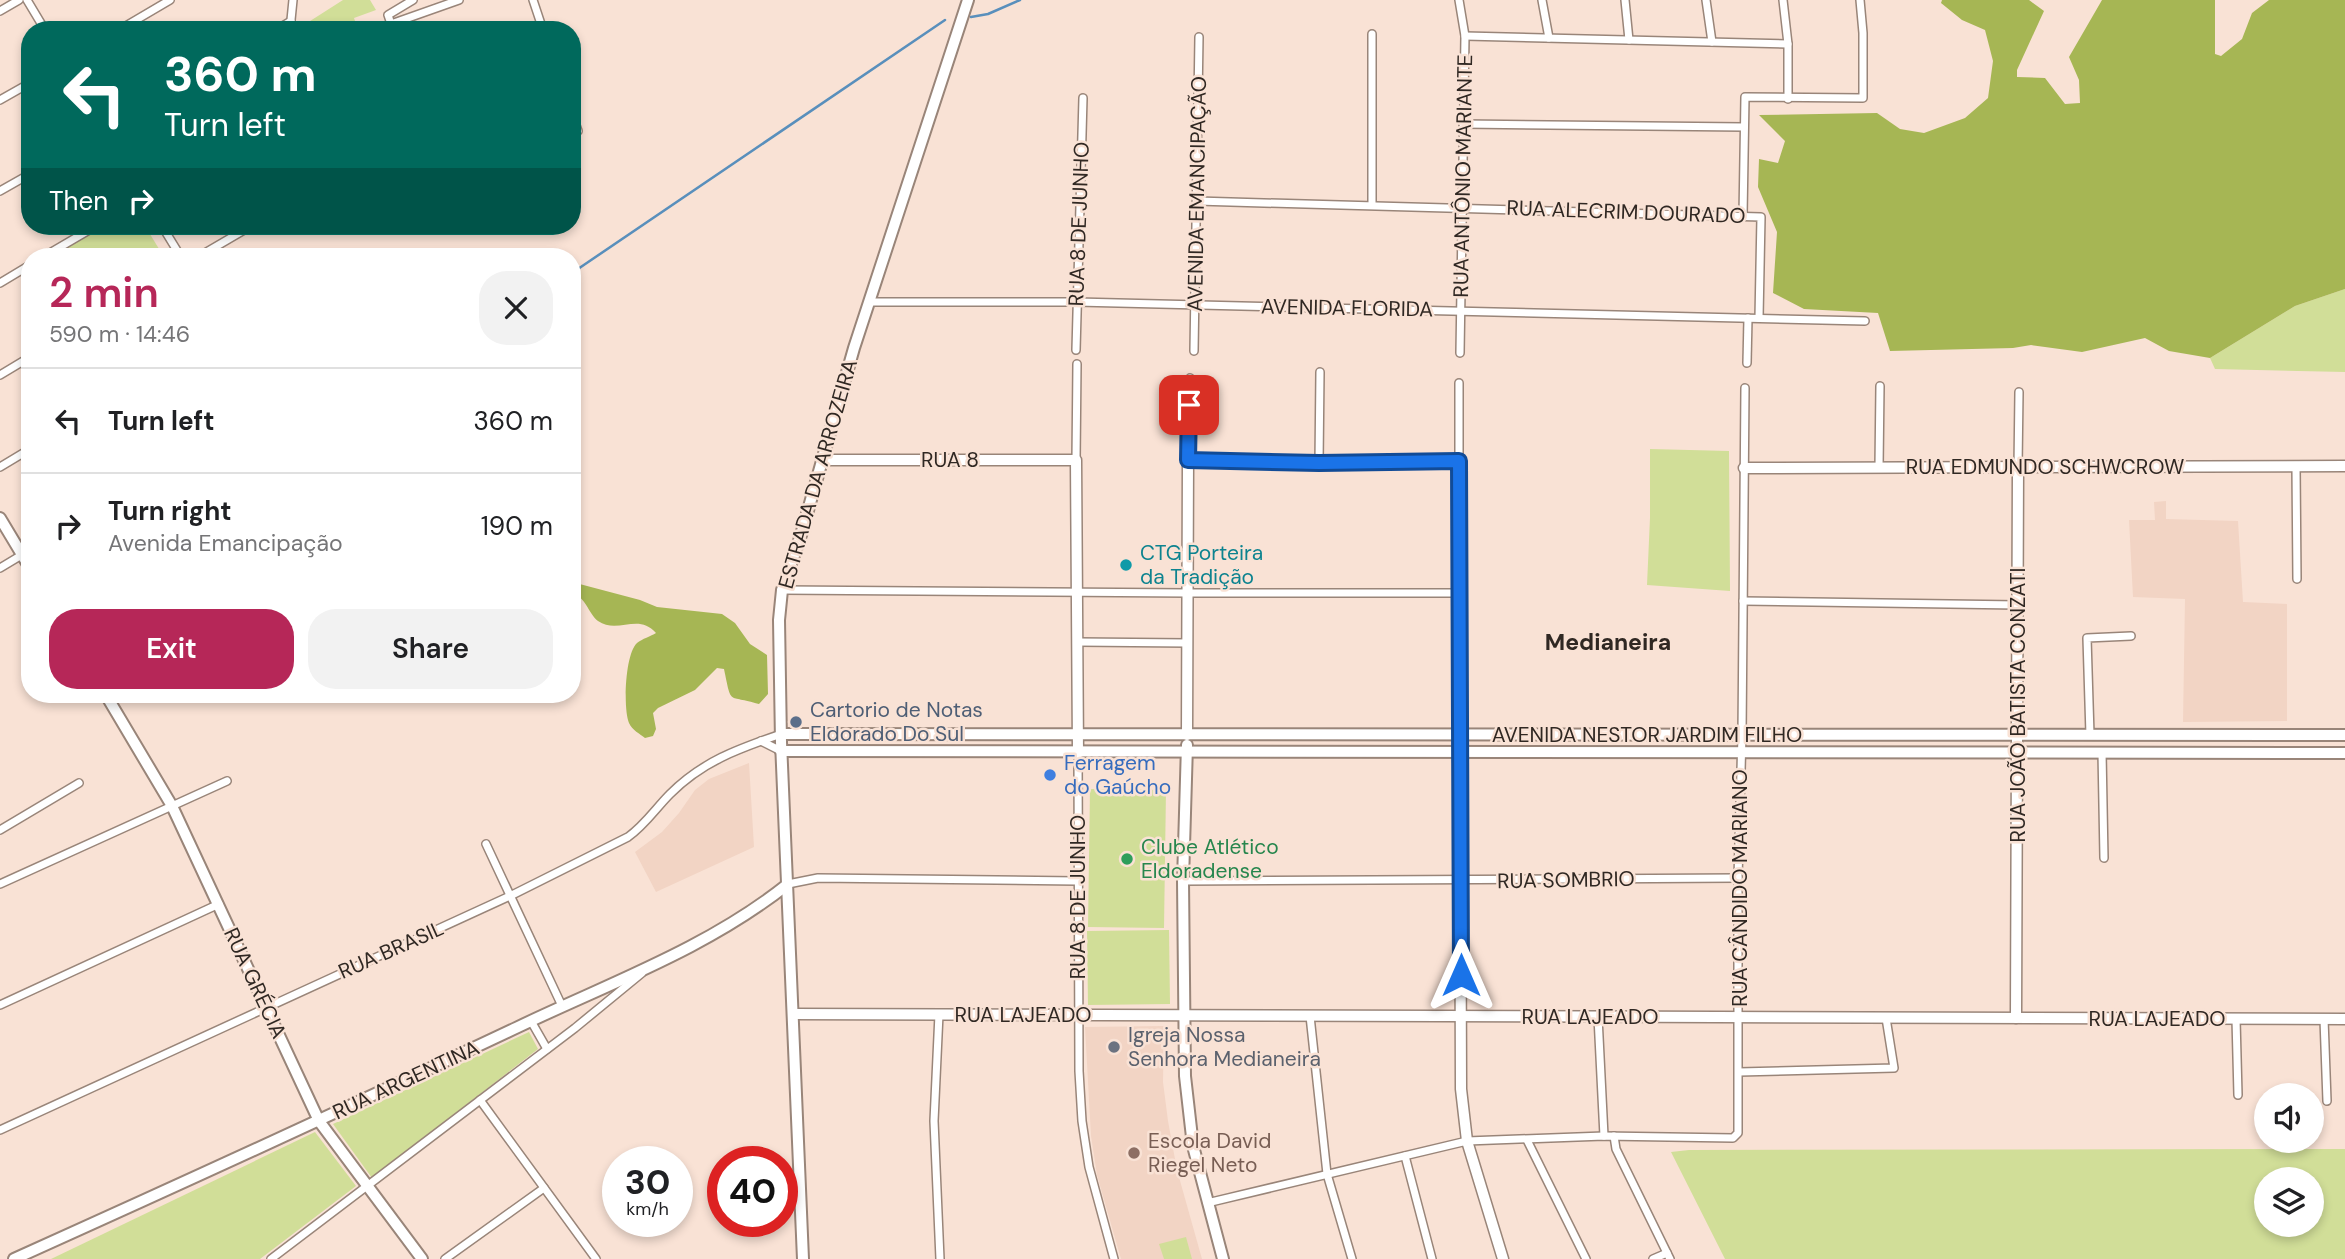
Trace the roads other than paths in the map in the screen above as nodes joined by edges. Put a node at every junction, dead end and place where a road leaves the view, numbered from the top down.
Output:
1 (19, 0) edge
2 (27, 0) edge
3 (170, 0) edge
4 (293, 0) edge
5 (413, 0) edge
6 (459, 0) edge
7 (533, 0) edge
8 (968, 0) edge
9 (1459, 0) edge
10 (1542, 0) edge
11 (1625, 0) edge
12 (1706, 0) edge
13 (1783, 0) edge
14 (1860, 0) edge
15 (0, 11) edge
16 (40, 21) edge
17 (134, 21) edge
18 (291, 21) edge
19 (393, 21) edge
20 (397, 21) edge
21 (540, 21) edge
22 (1372, 34) dead end
23 (1465, 36) junction
24 (1199, 37) dead end
25 (1549, 38) junction
26 (1629, 40) junction
27 (1712, 42) junction
28 (1788, 44) junction
29 (21, 87) edge
30 (1083, 98) dead end
31 (1788, 99) junction
32 (0, 100) edge
33 (1463, 124) junction
34 (1744, 127) junction
35 (21, 179) edge
36 (0, 191) edge
37 (1197, 201) junction
38 (1372, 205) junction
39 (1462, 207) junction
40 (1743, 216) junction
41 (81, 235) edge
42 (236, 235) edge
43 (58, 248) edge
44 (213, 248) edge
45 (21, 270) edge
46 (0, 283) edge
47 (871, 302) junction
48 (1077, 302) junction
49 (1196, 306) junction
50 (1461, 310) junction
51 (1748, 318) junction
52 (1759, 318) junction
53 (1865, 321) dead end
54 (1076, 350) dead end
55 (1194, 351) dead end
56 (1460, 354) dead end
57 (21, 362) edge
58 (1747, 363) dead end
59 (1077, 364) dead end
60 (1320, 372) dead end
61 (0, 375) edge
62 (1190, 378) dead end
63 (1458, 383) dead end
64 (1880, 386) dead end
65 (1745, 388) dead end
66 (2019, 393) dead end
67 (21, 454) edge
68 (822, 460) junction
69 (1076, 460) junction
70 (1188, 460) junction
71 (1459, 461) junction
72 (1319, 463) junction
73 (2345, 466) edge
74 (0, 467) edge
75 (1879, 467) junction
76 (2018, 467) junction
77 (2295, 467) junction
78 (1744, 468) junction
79 (0, 518) edge
80 (21, 545) edge
81 (21, 555) edge
82 (0, 568) edge
83 (2297, 579) dead end
84 (782, 590) junction
85 (1077, 593) junction
86 (1188, 593) junction
87 (1460, 593) junction
88 (1743, 601) junction
89 (2018, 605) junction
90 (2131, 636) dead end
91 (1078, 642) junction
92 (1188, 643) junction
93 (111, 703) edge
94 (780, 734) junction
95 (1078, 735) junction
96 (1187, 735) junction
97 (1335, 735) junction
98 (1460, 735) junction
99 (1742, 735) junction
100 (2017, 735) junction
101 (2090, 735) junction
102 (2157, 735) junction
103 (2341, 735) edge
104 (761, 741) junction
105 (781, 751) junction
106 (1078, 752) junction
107 (1186, 752) junction
108 (1336, 752) junction
109 (1461, 752) junction
110 (1741, 752) junction
111 (2017, 752) junction
112 (2102, 752) junction
113 (2157, 752) junction
114 (2341, 752) edge
115 (227, 781) dead end
116 (79, 783) dead end
117 (172, 806) junction
118 (0, 830) edge
119 (486, 844) dead end
120 (2104, 858) dead end
121 (1738, 878) junction
122 (1077, 880) junction
123 (1183, 881) junction
124 (1461, 881) junction
125 (0, 884) edge
126 (788, 884) junction
127 (510, 896) junction
128 (219, 904) junction
129 (652, 965) junction
130 (0, 1005) edge
131 (266, 1006) junction
132 (562, 1006) junction
133 (793, 1014) junction
134 (939, 1014) junction
135 (1079, 1015) junction
136 (1184, 1015) junction
137 (1310, 1016) junction
138 (1461, 1016) junction
139 (1598, 1017) junction
140 (1739, 1017) junction
141 (1886, 1018) junction
142 (2016, 1018) junction
143 (2236, 1019) junction
144 (2324, 1019) junction
145 (2345, 1019) edge
146 (531, 1021) junction
147 (547, 1049) junction
148 (1739, 1072) junction
149 (2238, 1095) dead end
150 (480, 1100) junction
151 (2327, 1101) dead end
152 (319, 1121) junction
153 (0, 1130) edge
154 (1604, 1136) junction
155 (1614, 1136) junction
156 (1527, 1140) junction
157 (1467, 1141) junction
158 (1405, 1156) junction
159 (1327, 1174) junction
160 (368, 1186) junction
161 (544, 1188) junction
162 (1207, 1203) junction
163 (1668, 1256) edge
164 (14, 1259) edge
165 (271, 1259) edge
166 (422, 1259) edge
167 (445, 1259) edge
168 (596, 1259) edge
169 (803, 1259) edge
170 (940, 1259) edge
171 (1114, 1259) edge
172 (1223, 1259) edge
173 (1352, 1259) edge
174 (1432, 1259) edge
175 (1503, 1259) edge
176 (1586, 1259) edge
177 (1653, 1259) edge

1 - 15 street
2 - 16 street
3 - 17 street
4 - 18 street
5 - 19 street
6 - 20 street
7 - 21 street
8 - 47 main road, ESTRADA DA ARROZEIRA
9 - 23 street, RUA ANTÔNIO MARIANTE
10 - 25 street
11 - 26 street
12 - 27 street
13 - 28 street
14 - 31 street
22 - 38 street
23 - 25 street
23 - 33 street, RUA ANTÔNIO MARIANTE
24 - 37 street, AVENIDA EMANCIPAÇÃO
25 - 26 street
26 - 27 street
27 - 28 street
28 - 31 street
29 - 32 street
30 - 48 street, RUA 8 DE JUNHO
31 - 34 street
33 - 34 street
33 - 39 street, RUA ANTÔNIO MARIANTE
34 - 40 street
35 - 36 street
37 - 38 street, RUA ALECRIM DOURADO
37 - 49 street, AVENIDA EMANCIPAÇÃO
38 - 39 street, RUA ALECRIM DOURADO
39 - 40 street, RUA ALECRIM DOURADO
39 - 50 street, RUA ANTÔNIO MARIANTE
40 - 52 street, RUA ALECRIM DOURADO
41 - 43 street
42 - 44 street
45 - 46 street
47 - 48 street, AVENIDA FLORIDA
47 - 68 main road, ESTRADA DA ARROZEIRA
48 - 49 street, AVENIDA FLORIDA
48 - 54 street, RUA 8 DE JUNHO
49 - 50 street, AVENIDA FLORIDA
49 - 55 street, AVENIDA EMANCIPAÇÃO
50 - 51 street, AVENIDA FLORIDA
50 - 56 street, RUA ANTÔNIO MARIANTE
51 - 52 street, AVENIDA FLORIDA
51 - 58 street
52 - 53 street, AVENIDA FLORIDA
57 - 61 street
59 - 69 street, RUA 8 DE JUNHO
60 - 72 street
62 - 70 street
63 - 71 street
64 - 75 street
65 - 78 street, RUA CÂNDIDO MARIANO
66 - 76 street, RUA JOÃO BATISTA CONZATI
67 - 74 street
68 - 69 street, RUA 8
68 - 84 main road, ESTRADA DA ARROZEIRA
69 - 85 street, RUA 8 DE JUNHO
70 - 72 street
70 - 86 street
71 - 72 street
71 - 87 street
73 - 77 street, RUA EDMUNDO SCHWCROW
75 - 76 street, RUA EDMUNDO SCHWCROW
75 - 78 street, RUA EDMUNDO SCHWCROW
76 - 77 street, RUA EDMUNDO SCHWCROW
76 - 89 street, RUA JOÃO BATISTA CONZATI
77 - 83 street
78 - 88 street, RUA CÂNDIDO MARIANO
79 - 80 main road
81 - 82 street
84 - 85 street
84 - 94 main road, ESTRADA DA ARROZEIRA
85 - 86 street
85 - 91 street, RUA 8 DE JUNHO
86 - 87 street
86 - 92 street
87 - 98 street
88 - 89 street
88 - 99 street, RUA CÂNDIDO MARIANO
89 - 100 street, RUA JOÃO BATISTA CONZATI
90 - 101 street
91 - 92 street
91 - 95 street, RUA 8 DE JUNHO
92 - 96 street
93 - 117 main road, RUA GRÉCIA
94 - 95 main road, AVENIDA NESTOR JARDIM FILHO
94 - 104 street, RUA BRASIL
94 - 105 main road, ESTRADA DA ARROZEIRA
95 - 96 main road, AVENIDA NESTOR JARDIM FILHO
95 - 106 street, RUA 8 DE JUNHO
96 - 97 main road, AVENIDA NESTOR JARDIM FILHO
96 - 107 main road
97 - 98 main road, AVENIDA NESTOR JARDIM FILHO
97 - 108 main road
98 - 99 main road, AVENIDA NESTOR JARDIM FILHO
98 - 109 street
99 - 100 main road, AVENIDA NESTOR JARDIM FILHO
99 - 110 street, RUA CÂNDIDO MARIANO
100 - 101 main road, AVENIDA NESTOR JARDIM FILHO
100 - 111 street, RUA JOÃO BATISTA CONZATI
101 - 102 main road, AVENIDA NESTOR JARDIM FILHO
102 - 103 main road, AVENIDA NESTOR JARDIM FILHO
102 - 113 main road
103 - 114 main road
104 - 105 street
104 - 127 street, RUA BRASIL
105 - 106 main road, AVENIDA NESTOR JARDIM FILHO
105 - 126 main road, ESTRADA DA ARROZEIRA
106 - 107 main road, AVENIDA NESTOR JARDIM FILHO
106 - 122 street, RUA 8 DE JUNHO
107 - 108 main road, AVENIDA NESTOR JARDIM FILHO
107 - 123 main road
108 - 109 main road, AVENIDA NESTOR JARDIM FILHO
109 - 110 main road, AVENIDA NESTOR JARDIM FILHO
109 - 124 street
110 - 111 main road, AVENIDA NESTOR JARDIM FILHO
110 - 121 street, RUA CÂNDIDO MARIANO
111 - 112 main road, AVENIDA NESTOR JARDIM FILHO
111 - 142 street, RUA JOÃO BATISTA CONZATI
112 - 113 main road, AVENIDA NESTOR JARDIM FILHO
112 - 120 street
113 - 114 main road, AVENIDA NESTOR JARDIM FILHO
115 - 117 street
116 - 118 street
117 - 125 street
117 - 128 main road, RUA GRÉCIA
119 - 127 street
121 - 124 street, RUA SOMBRIO
121 - 140 street, RUA CÂNDIDO MARIANO
122 - 126 street
122 - 135 street, RUA 8 DE JUNHO
123 - 124 street, RUA SOMBRIO
123 - 136 main road
124 - 138 street
126 - 129 main road, RUA ARGENTINA
126 - 133 main road, ESTRADA DA ARROZEIRA
127 - 131 street, RUA BRASIL
127 - 132 street
128 - 130 street
128 - 131 main road, RUA GRÉCIA
129 - 132 main road, RUA ARGENTINA
129 - 147 street
131 - 152 main road, RUA GRÉCIA
131 - 153 street, RUA BRASIL
132 - 146 main road, RUA ARGENTINA
133 - 134 street, RUA LAJEADO
133 - 169 main road, ESTRADA DA ARROZEIRA
134 - 135 street, RUA LAJEADO
134 - 170 street
135 - 136 street, RUA LAJEADO
135 - 171 street, RUA 8 DE JUNHO
136 - 137 street, RUA LAJEADO
136 - 162 main road
137 - 138 street, RUA LAJEADO
137 - 159 street
138 - 139 street, RUA LAJEADO
138 - 157 street
139 - 140 street, RUA LAJEADO
139 - 154 street
140 - 141 street, RUA LAJEADO
140 - 148 street, RUA CÂNDIDO MARIANO
141 - 142 street, RUA LAJEADO
141 - 148 street
142 - 143 street, RUA LAJEADO
143 - 144 street, RUA LAJEADO
143 - 149 street
144 - 145 street, RUA LAJEADO
144 - 151 street
146 - 147 street
146 - 152 main road, RUA ARGENTINA
147 - 150 street
148 - 155 street, RUA CÂNDIDO MARIANO
150 - 160 street
150 - 161 street
152 - 160 main road, RUA GRÉCIA
152 - 164 main road, RUA ARGENTINA
154 - 155 street
154 - 156 street
155 - 163 street
156 - 157 street
156 - 176 street
157 - 158 street
157 - 175 street
158 - 159 street
158 - 174 street
159 - 162 street
159 - 173 street
160 - 165 street
160 - 166 main road, RUA GRÉCIA
161 - 167 street
161 - 168 street
162 - 172 main road
163 - 177 street

